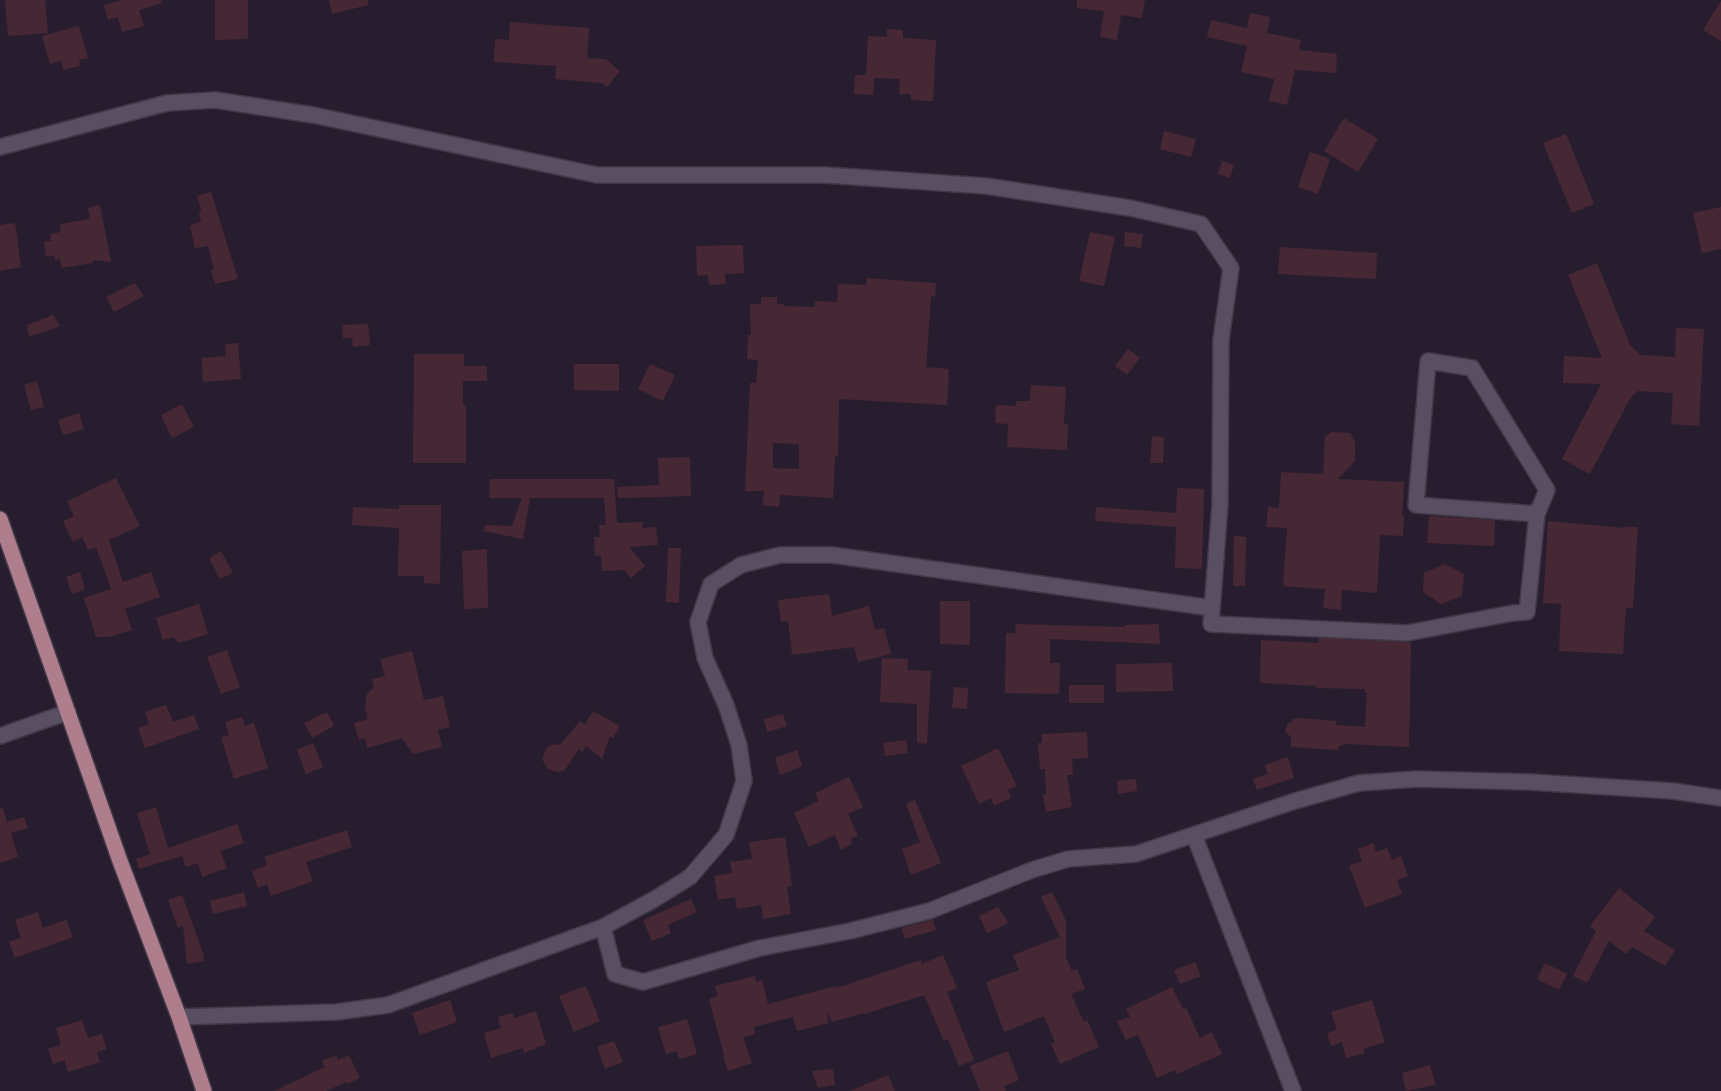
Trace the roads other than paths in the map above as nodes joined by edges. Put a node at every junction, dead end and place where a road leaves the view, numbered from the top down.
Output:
1 (0, 147) edge
2 (1537, 514) junction
3 (0, 519) edge
4 (1212, 608) junction
5 (68, 712) junction
6 (0, 736) edge
7 (1721, 798) edge
8 (1194, 835) junction
9 (603, 926) junction
10 (179, 1017) junction
11 (204, 1091) edge
12 (1294, 1091) edge

1 - 4 street
2 - 2 street
2 - 4 street
3 - 5 main road
4 - 9 street
5 - 6 street
5 - 10 main road
7 - 8 street
8 - 9 street
8 - 12 street
9 - 10 street
10 - 11 main road

